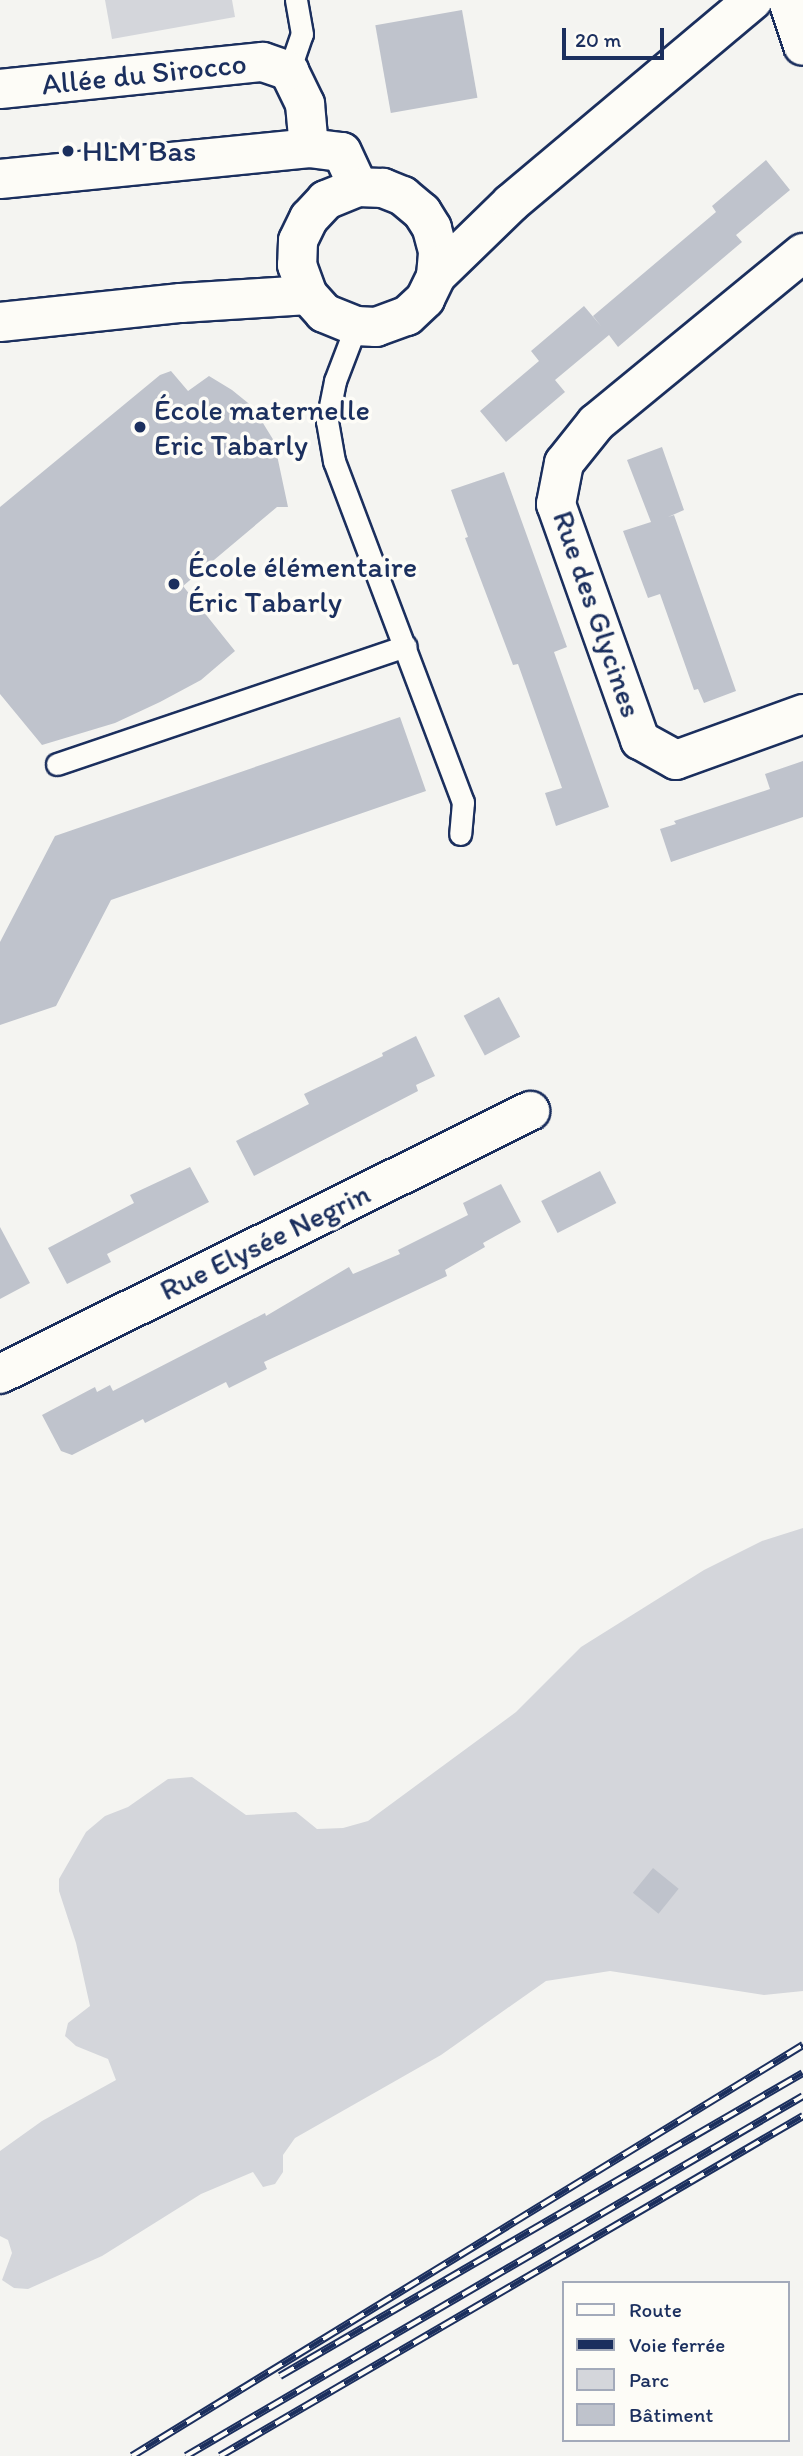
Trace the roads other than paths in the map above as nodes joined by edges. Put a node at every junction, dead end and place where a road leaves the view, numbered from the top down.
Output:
1 (296, 0) edge
2 (753, 0) edge
3 (788, 0) edge
4 (803, 46) edge
5 (289, 71) junction
6 (0, 89) edge
7 (309, 148) junction
8 (0, 179) edge
9 (358, 187) junction
10 (511, 203) junction
11 (422, 212) junction
12 (803, 253) edge
13 (436, 276) junction
14 (308, 295) junction
15 (0, 322) edge
16 (356, 326) junction
17 (406, 646) junction
18 (803, 714) edge
19 (57, 764) dead end
20 (460, 834) dead end
21 (530, 1111) dead end
22 (0, 1374) edge

1 - 5 lane
2 - 10 street
3 - 4 street
5 - 6 street, Allée du Sirocco
5 - 7 street, Allée du Sirocco
7 - 8 street
7 - 9 street
9 - 11 street
9 - 14 street
10 - 11 street
10 - 13 street
11 - 13 street
12 - 18 street, Rue des Glycines
13 - 16 street
14 - 15 street
14 - 16 street
16 - 17 lane
17 - 19 lane
17 - 20 lane
21 - 22 street, Rue Elysée Negrin

